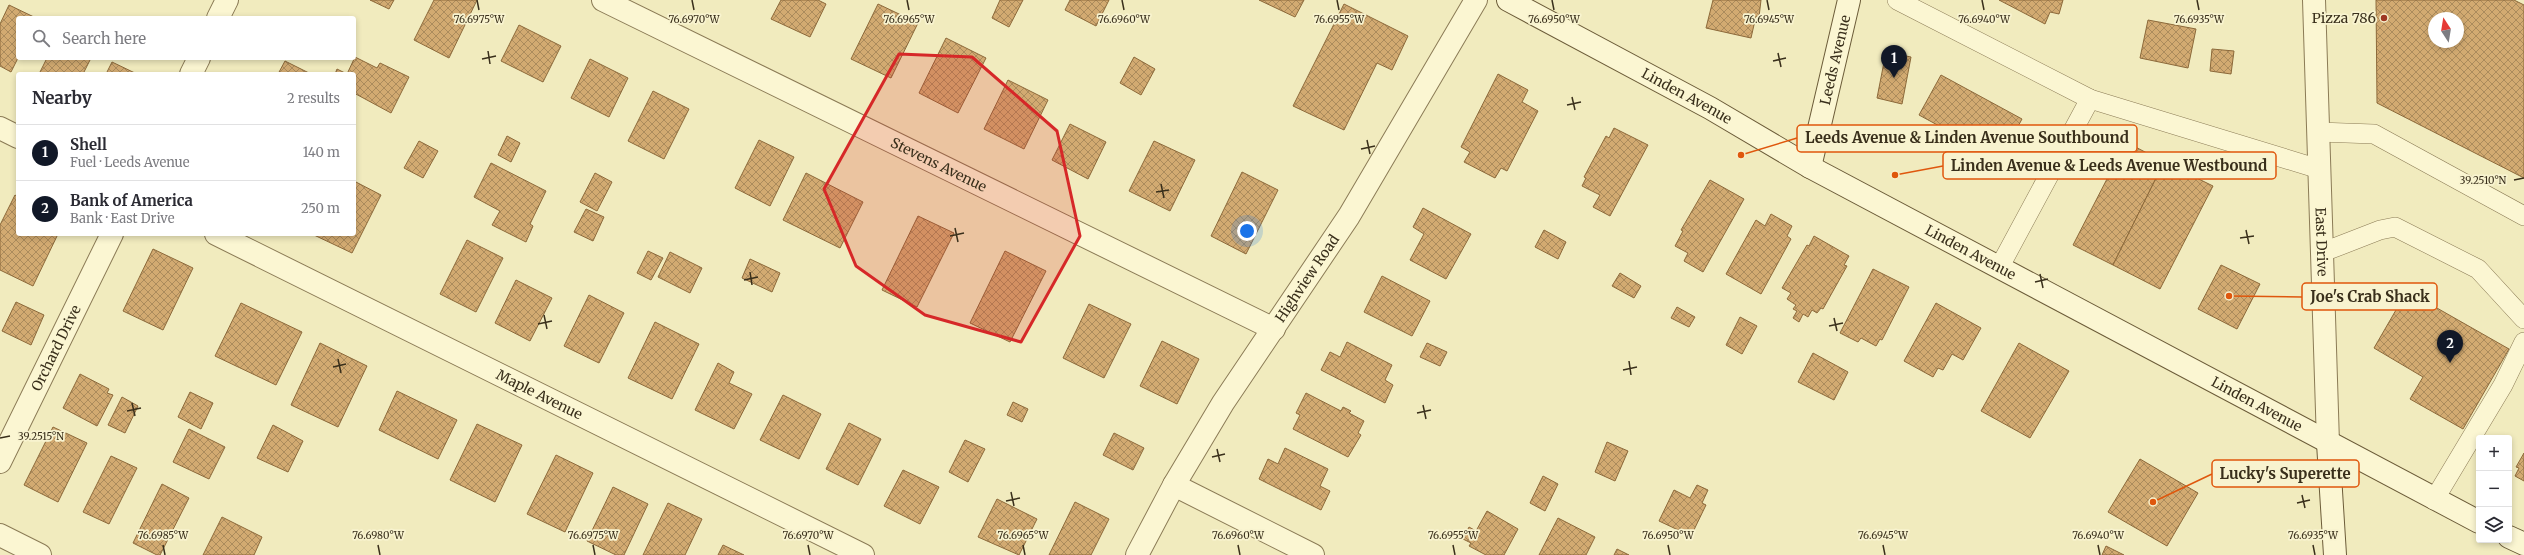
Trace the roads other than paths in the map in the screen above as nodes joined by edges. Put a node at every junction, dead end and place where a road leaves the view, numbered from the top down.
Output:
1 (227, 0) edge
2 (603, 0) edge
3 (1476, 0) edge
4 (1508, 0) edge
5 (1849, 0) edge
6 (1896, 0) edge
7 (2314, 0) edge
8 (219, 16) edge
9 (198, 60) edge
10 (192, 72) edge
11 (2090, 99) junction
12 (0, 128) edge
13 (2318, 132) junction
14 (16, 136) edge
15 (1810, 167) junction
16 (2319, 169) junction
17 (2524, 216) edge
18 (111, 236) edge
19 (220, 236) edge
20 (2322, 250) junction
21 (1999, 268) junction
22 (2524, 318) edge
23 (1274, 329) junction
24 (2524, 342) edge
25 (2328, 443) junction
26 (0, 462) edge
27 (1174, 485) junction
28 (2434, 500) junction
29 (2476, 521) edge
30 (0, 535) edge
31 (2512, 538) edge
32 (2524, 544) edge
33 (40, 555) edge
34 (862, 555) edge
35 (1137, 555) edge
36 (1313, 555) edge
37 (2335, 555) edge

1 - 8 street
2 - 23 street, Stevens Avenue
3 - 23 street, Highview Road
4 - 15 street, Linden Avenue
5 - 15 street, Leeds Avenue
6 - 11 lane
7 - 13 street, East Drive
9 - 10 street
11 - 16 lane
11 - 21 lane
12 - 14 street
13 - 16 street, East Drive
13 - 17 lane
15 - 21 street, Linden Avenue
16 - 20 street, East Drive
18 - 26 street, Orchard Drive
19 - 34 street, Maple Avenue
20 - 22 lane
20 - 25 street, East Drive
21 - 25 street, Linden Avenue
23 - 27 street, Highview Road
24 - 28 lane
25 - 28 street, Linden Avenue
25 - 37 street, East Drive
27 - 35 street, Highview Road
27 - 36 street
28 - 29 street, Linden Avenue
30 - 33 street
31 - 32 street

